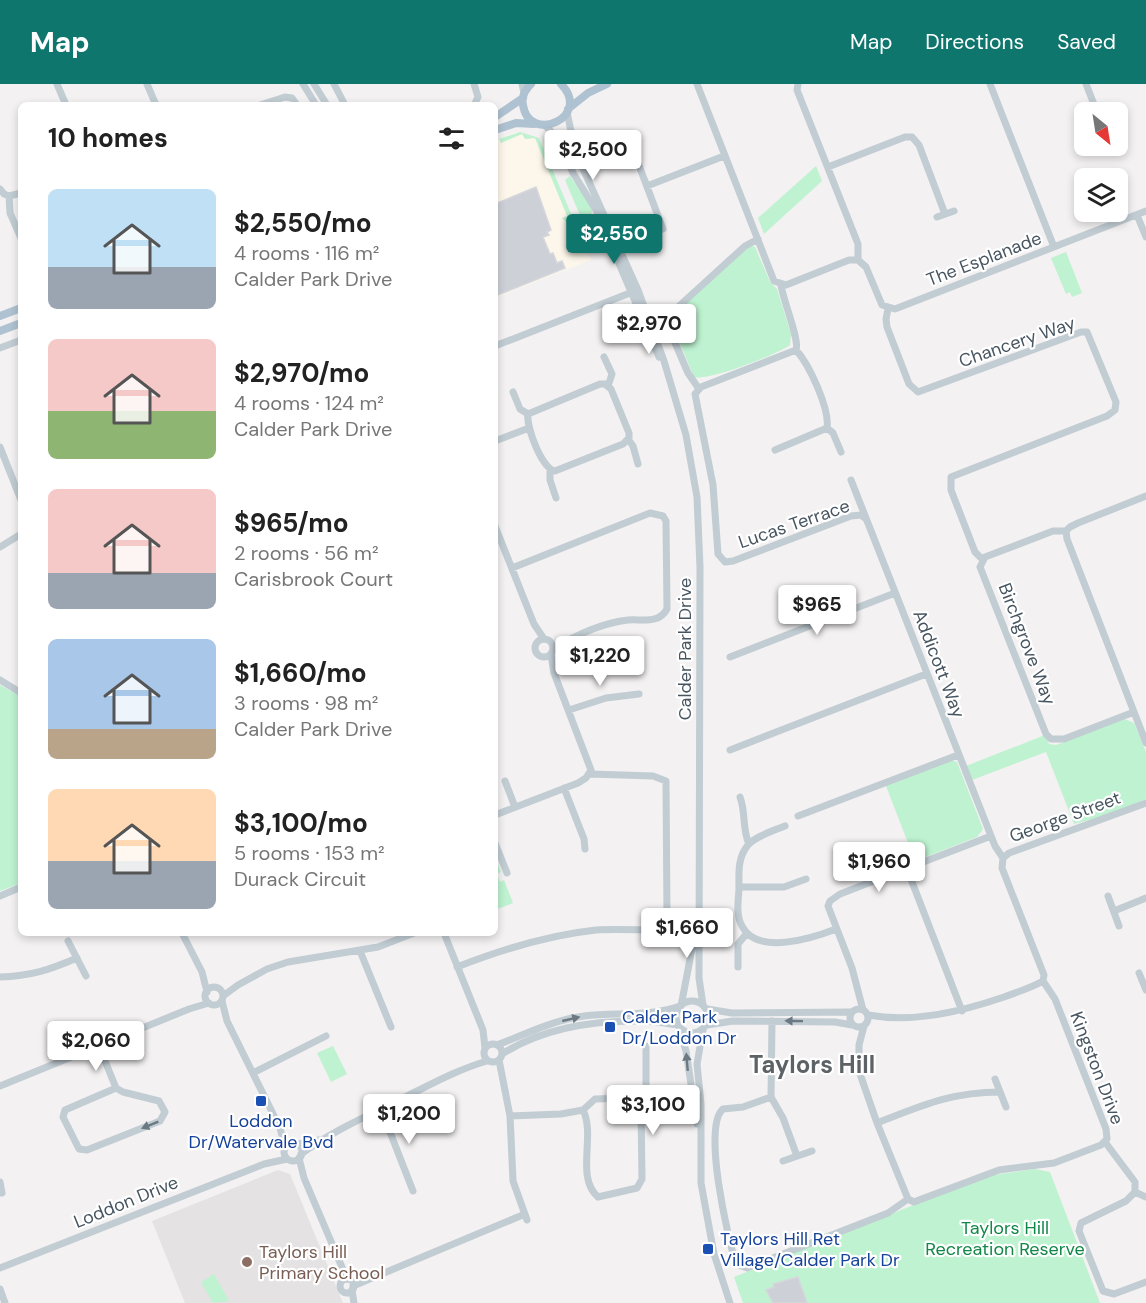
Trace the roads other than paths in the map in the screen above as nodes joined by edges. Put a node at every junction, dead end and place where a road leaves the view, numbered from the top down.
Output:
1 (57, 84) edge
2 (147, 84) edge
3 (303, 84) edge
4 (314, 84) edge
5 (334, 84) edge
6 (474, 84) edge
7 (531, 84) edge
8 (561, 84) edge
9 (607, 84) edge
10 (697, 84) edge
11 (798, 84) edge
12 (990, 84) edge
13 (1086, 84) edge
14 (523, 92) edge
15 (65, 102) edge
16 (155, 102) edge
17 (269, 102) edge
18 (295, 102) edge
19 (314, 102) edge
20 (325, 102) edge
21 (343, 102) edge
22 (476, 102) edge
23 (1093, 102) edge
24 (568, 111) junction
25 (498, 114) edge
26 (541, 125) junction
27 (498, 129) edge
28 (632, 147) dead end
29 (724, 156) junction
30 (828, 167) junction
31 (647, 186) junction
32 (0, 189) edge
33 (18, 194) edge
34 (9, 196) junction
35 (954, 211) dead end
36 (1146, 211) edge
37 (945, 214) junction
38 (1137, 215) junction
39 (602, 216) junction
40 (937, 217) dead end
41 (663, 229) dead end
42 (18, 231) edge
43 (1146, 237) edge
44 (758, 239) junction
45 (1054, 248) junction
46 (858, 260) junction
47 (781, 285) junction
48 (635, 291) junction
49 (18, 309) edge
50 (888, 309) junction
51 (0, 316) edge
52 (18, 324) edge
53 (0, 331) edge
54 (18, 341) edge
55 (498, 345) edge
56 (0, 348) edge
57 (796, 350) junction
58 (604, 357) dead end
59 (608, 386) junction
60 (699, 389) junction
61 (513, 392) dead end
62 (528, 414) junction
63 (529, 428) junction
64 (827, 428) junction
65 (628, 439) junction
66 (498, 440) edge
67 (0, 447) edge
68 (774, 450) dead end
69 (841, 452) dead end
70 (638, 464) dead end
71 (550, 471) junction
72 (851, 480) dead end
73 (18, 492) edge
74 (556, 498) dead end
75 (1146, 498) edge
76 (866, 519) junction
77 (1066, 531) junction
78 (498, 533) edge
79 (18, 536) edge
80 (18, 540) edge
81 (12, 541) junction
82 (0, 547) edge
83 (982, 559) junction
84 (512, 568) junction
85 (895, 593) junction
86 (546, 647) junction
87 (730, 657) dead end
88 (926, 674) junction
89 (0, 680) edge
90 (18, 691) edge
91 (639, 694) dead end
92 (569, 710) junction
93 (1134, 712) junction
94 (1146, 743) edge
95 (730, 750) dead end
96 (958, 755) junction
97 (590, 774) junction
98 (505, 781) dead end
99 (564, 788) junction
100 (740, 797) dead end
101 (1146, 803) edge
102 (515, 807) junction
103 (498, 814) edge
104 (798, 816) dead end
105 (784, 826) dead end
106 (991, 836) junction
107 (749, 844) junction
108 (585, 849) dead end
109 (498, 850) edge
110 (1003, 858) junction
111 (907, 869) junction
112 (507, 873) dead end
113 (806, 879) dead end
114 (739, 887) junction
115 (18, 888) edge
116 (2, 894) edge
117 (1108, 896) dead end
118 (1146, 898) edge
119 (700, 909) junction
120 (1114, 911) junction
121 (1119, 926) dead end
122 (836, 929) junction
123 (747, 933) junction
124 (184, 936) edge
125 (406, 936) edge
126 (445, 936) edge
127 (68, 941) dead end
128 (360, 951) junction
129 (77, 958) junction
130 (738, 967) dead end
131 (457, 968) junction
132 (202, 972) junction
133 (1139, 973) dead end
134 (86, 976) dead end
135 (0, 977) edge
136 (1043, 981) junction
137 (1146, 990) edge
138 (858, 991) junction
139 (220, 993) junction
140 (208, 999) junction
141 (681, 1006) junction
142 (705, 1007) junction
143 (853, 1011) junction
144 (962, 1011) junction
145 (865, 1018) junction
146 (227, 1021) junction
147 (772, 1021) junction
148 (679, 1026) junction
149 (853, 1026) junction
150 (390, 1027) dead end
151 (705, 1027) junction
152 (483, 1030) junction
153 (326, 1036) dead end
154 (495, 1045) junction
155 (859, 1045) junction
156 (99, 1046) junction
157 (646, 1046) dead end
158 (487, 1056) junction
159 (501, 1057) junction
160 (253, 1073) junction
161 (502, 1077) junction
162 (995, 1079) dead end
163 (0, 1086) edge
164 (116, 1088) junction
165 (1000, 1092) junction
166 (771, 1097) junction
167 (636, 1101) junction
168 (1006, 1107) dead end
169 (381, 1109) junction
170 (583, 1110) junction
171 (510, 1116) junction
172 (877, 1122) junction
173 (700, 1138) junction
174 (321, 1139) junction
175 (1105, 1142) junction
176 (290, 1146) junction
177 (812, 1151) dead end
178 (301, 1156) junction
179 (798, 1156) junction
180 (289, 1160) junction
181 (783, 1161) dead end
182 (264, 1164) junction
183 (304, 1178) junction
184 (0, 1182) edge
185 (414, 1191) dead end
186 (1135, 1192) junction
187 (2, 1193) dead end
188 (1146, 1197) edge
189 (908, 1199) junction
190 (0, 1268) edge
191 (1146, 1282) edge
192 (350, 1284) junction
193 (0, 1289) edge
194 (5, 1303) edge
195 (354, 1303) edge
196 (730, 1303) edge

1 - 15 street
2 - 16 street
3 - 19 street
4 - 20 street
5 - 21 street
6 - 22 street
7 - 14 main road
8 - 24 main road
9 - 24 main road
10 - 29 street
11 - 30 street
12 - 45 street
13 - 23 street
14 - 25 main road
14 - 26 main road
17 - 18 street
24 - 26 main road
24 - 39 street, Calder Park Drive
26 - 27 main road
26 - 39 street, Calder Park Drive
28 - 31 street
29 - 31 street
29 - 44 street
30 - 37 street
30 - 46 street
31 - 41 street
32 - 34 street
33 - 34 street
34 - 42 street
35 - 37 street
36 - 38 street, The Esplanade
37 - 40 street
38 - 43 street
38 - 45 street, The Esplanade
39 - 48 street, Calder Park Drive
44 - 47 street
44 - 60 street
45 - 50 street, The Esplanade
46 - 47 street
46 - 50 street
47 - 57 street
48 - 55 street
48 - 119 street, Calder Park Drive
49 - 51 main road
50 - 83 street, Chancery Way
52 - 53 main road
54 - 56 street
57 - 60 street
57 - 64 street
58 - 59 street
59 - 62 street
59 - 65 street
60 - 76 street, Lucas Terrace
61 - 62 street
62 - 63 street
63 - 66 street
63 - 71 street
64 - 68 street
64 - 69 street
65 - 70 street
65 - 71 street
67 - 73 street
71 - 74 street
72 - 76 street, Addicott Way
75 - 77 street
76 - 85 street, Addicott Way
77 - 83 street
77 - 93 street
78 - 84 street
79 - 81 street
80 - 81 street
81 - 82 street
83 - 93 street, Birchgrove Way
84 - 86 street
84 - 86 street
85 - 87 street
85 - 88 street, Addicott Way
86 - 92 street
88 - 95 street
88 - 96 street, Addicott Way
89 - 90 street
91 - 92 street
92 - 97 street
93 - 94 street
96 - 104 street
96 - 106 street, Addicott Way
97 - 99 street
97 - 131 street
98 - 102 street
99 - 102 street
99 - 108 street
100 - 107 street
101 - 110 street, George Street
102 - 103 street
105 - 107 street
106 - 110 street, Addicott Way
106 - 111 street
107 - 114 street
109 - 112 street
110 - 136 street, George Street
111 - 122 street
111 - 144 street
113 - 114 street
114 - 123 street
115 - 116 street
117 - 120 street
118 - 120 street
119 - 141 street, Calder Park Drive
119 - 142 street, Calder Park Drive
120 - 121 street
122 - 123 street
122 - 138 street
123 - 130 street
124 - 132 street
125 - 128 street
126 - 131 street
127 - 129 street
128 - 139 street
128 - 150 street
129 - 134 street
129 - 135 street
131 - 152 street
132 - 139 street
132 - 140 street
133 - 137 street
136 - 144 street
136 - 175 street, Kingston Drive
138 - 143 street
138 - 145 street
139 - 140 street
139 - 140 street
139 - 146 street
140 - 146 street
140 - 156 street
141 - 142 street
141 - 148 street
154 -> 141 street
142 - 143 street
142 - 151 street
143 - 145 street
143 - 149 street
144 - 145 street
145 - 149 street
145 - 155 street
146 - 160 street
149 -> 147 street
147 - 151 street
147 - 166 street
148 - 151 street
148 - 159 street
173 -> 148 street
149 - 155 street
151 - 173 street
152 - 154 street
152 - 158 street
153 - 160 street
154 - 158 street
154 - 159 street
155 - 172 street
156 - 163 street
156 - 164 street
157 - 167 street
158 - 159 street
158 - 161 street
158 - 169 street, Loddon Drive
159 - 161 street
160 - 176 street
161 - 171 street
162 - 165 street
164 -> 164 street
165 - 168 street
165 - 172 street
166 - 179 street
166 - 189 street
167 - 170 street
167 - 170 street
169 - 174 street, Loddon Drive
169 - 185 street
170 - 171 street
171 - 192 street
172 - 189 street
173 - 196 street
174 - 176 street, Loddon Drive
174 - 178 street, Loddon Drive
175 - 186 street
175 - 189 street, Kingston Drive
176 - 178 street
176 - 180 street
176 - 182 street, Loddon Drive
177 - 179 street
178 - 180 street, Loddon Drive
178 - 183 street
179 - 181 street
180 - 182 street, Loddon Drive
180 - 183 street
182 - 190 street, Loddon Drive
183 - 192 street
184 - 187 street
186 - 188 street
186 - 191 street
192 - 195 street
193 - 194 street

